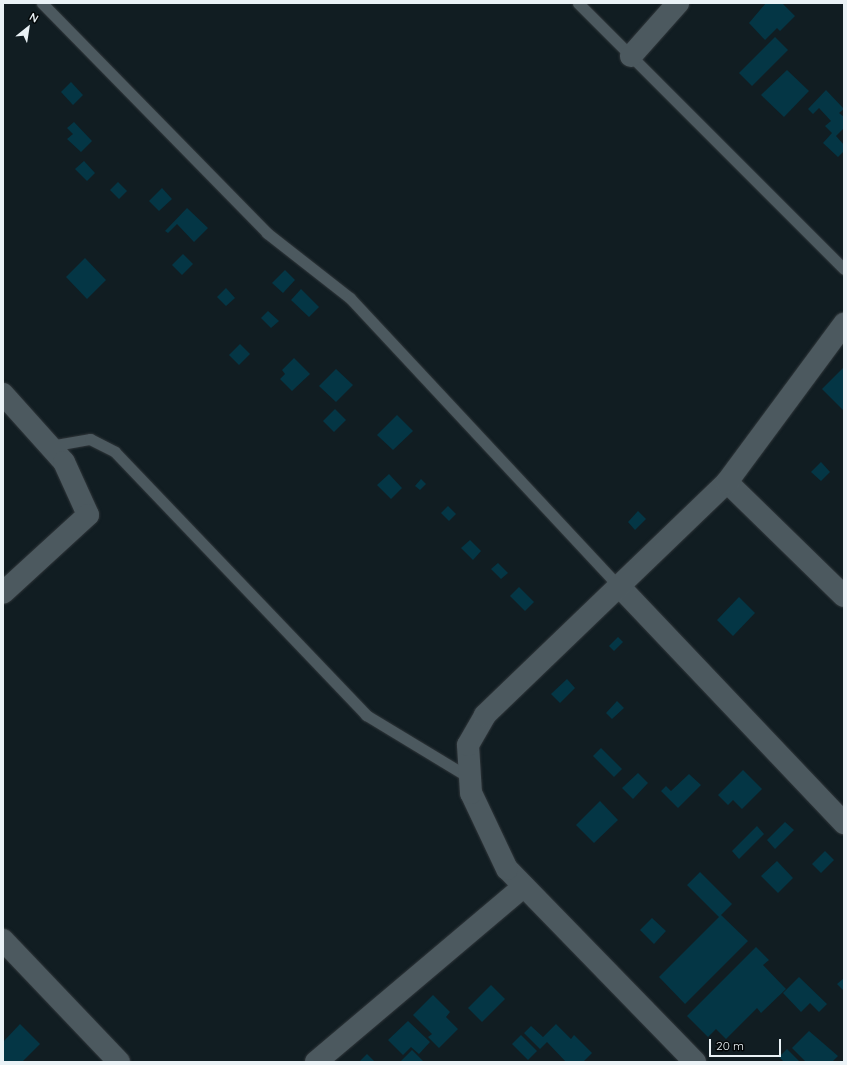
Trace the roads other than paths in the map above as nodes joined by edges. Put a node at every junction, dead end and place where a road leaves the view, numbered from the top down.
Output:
1 (42, 3) edge
2 (578, 3) edge
3 (678, 3) edge
4 (631, 56) junction
5 (844, 269) edge
6 (844, 324) edge
7 (3, 394) edge
8 (50, 446) junction
9 (727, 482) junction
10 (620, 586) junction
11 (3, 593) edge
12 (844, 596) edge
13 (470, 778) junction
14 (844, 823) edge
15 (524, 886) junction
16 (8, 953) edge
17 (119, 1062) edge
18 (316, 1062) edge
19 (695, 1062) edge

1 - 10 lane
2 - 4 lane
3 - 4 street
4 - 5 lane
6 - 9 street
7 - 8 street
8 - 11 street
8 - 13 lane
9 - 10 street
9 - 12 street
10 - 13 street
10 - 14 street
13 - 15 street
15 - 18 street
15 - 19 street
16 - 17 street

